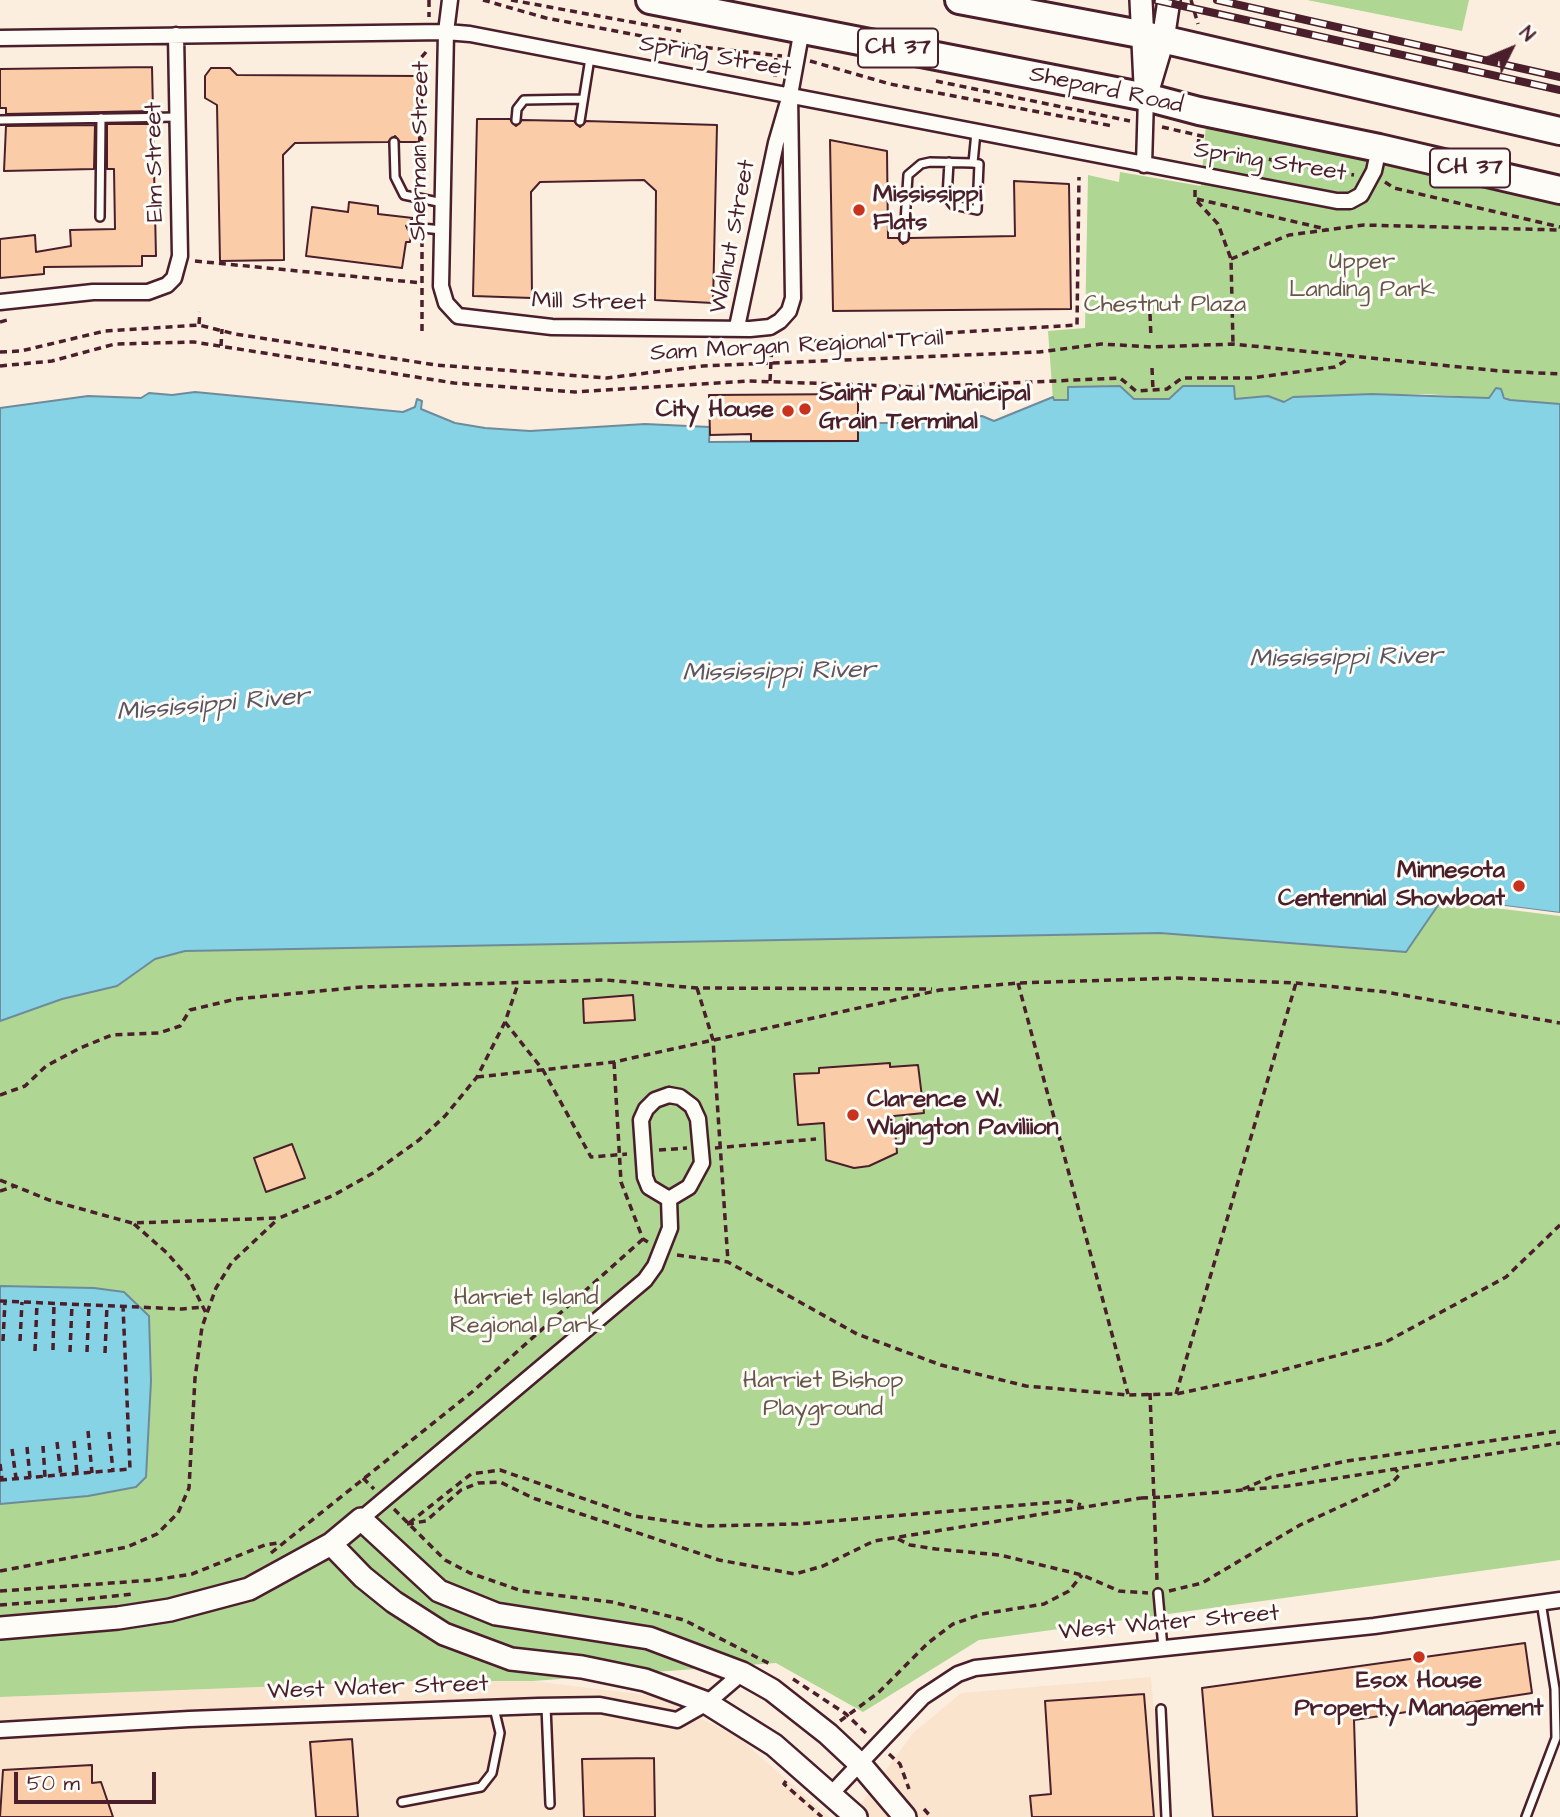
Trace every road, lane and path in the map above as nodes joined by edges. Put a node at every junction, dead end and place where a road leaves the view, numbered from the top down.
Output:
1 (429, 0) edge
2 (450, 0) edge
3 (511, 0) edge
4 (650, 0) edge
5 (959, 0) edge
6 (1141, 0) edge
7 (1169, 0) edge
8 (1191, 0) edge
9 (429, 19) dead end
10 (1199, 26) dead end
11 (446, 32) junction
12 (688, 32) dead end
13 (176, 35) junction
14 (1152, 37) junction
15 (0, 38) edge
16 (800, 40) junction
17 (770, 47) dead end
18 (776, 55) dead end
19 (590, 58) junction
20 (825, 58) dead end
21 (775, 79) dead end
22 (934, 80) dead end
23 (790, 94) junction
24 (1146, 97) junction
25 (581, 99) junction
26 (178, 117) junction
27 (100, 118) junction
28 (0, 120) edge
29 (516, 120) dead end
30 (580, 121) dead end
31 (1144, 123) junction
32 (1560, 131) edge
33 (976, 132) junction
34 (1199, 136) junction
35 (1212, 139) dead end
36 (394, 142) dead end
37 (1379, 148) junction
38 (949, 162) junction
39 (973, 163) junction
40 (1144, 165) junction
41 (1196, 175) junction
42 (1079, 177) dead end
43 (1560, 190) edge
44 (1195, 199) junction
45 (443, 203) junction
46 (100, 217) dead end
47 (412, 227) dead end
48 (1329, 229) junction
49 (442, 230) junction
50 (1560, 230) edge
51 (904, 238) dead end
52 (1231, 258) junction
53 (195, 261) dead end
54 (428, 276) dead end
55 (0, 302) edge
56 (446, 303) joint
57 (200, 312) dead end
58 (1150, 314) dead end
59 (199, 325) junction
60 (737, 327) junction
61 (222, 329) junction
62 (1151, 338) dead end
63 (772, 341) dead end
64 (814, 341) dead end
65 (1233, 344) junction
66 (221, 346) junction
67 (0, 352) edge
68 (1352, 357) junction
69 (771, 363) junction
70 (0, 366) edge
71 (1152, 368) dead end
72 (1560, 374) edge
73 (770, 381) junction
74 (1153, 390) junction
75 (1296, 983) junction
76 (518, 984) junction
77 (1018, 984) junction
78 (697, 988) junction
79 (940, 989) junction
80 (1560, 1023) edge
81 (713, 1040) junction
82 (614, 1062) junction
83 (477, 1077) junction
84 (0, 1095) edge
85 (0, 1181) edge
86 (15, 1186) junction
87 (0, 1191) edge
88 (669, 1199) junction
89 (279, 1218) junction
90 (132, 1223) junction
91 (1560, 1225) edge
92 (643, 1239) junction
93 (662, 1251) junction
94 (728, 1262) junction
95 (3, 1301) edge
96 (22, 1302) junction
97 (37, 1303) junction
98 (54, 1303) junction
99 (72, 1304) junction
100 (89, 1305) junction
101 (107, 1305) junction
102 (123, 1306) junction
103 (203, 1307) junction
104 (207, 1315) junction
105 (4, 1340) dead end
106 (19, 1341) dead end
107 (53, 1350) dead end
108 (35, 1351) dead end
109 (70, 1352) dead end
110 (87, 1352) dead end
111 (105, 1353) dead end
112 (1150, 1393) junction
113 (1176, 1394) junction
114 (1128, 1395) junction
115 (88, 1431) dead end
116 (1560, 1431) edge
117 (109, 1432) dead end
118 (74, 1441) dead end
119 (57, 1442) dead end
120 (1560, 1443) edge
121 (43, 1446) dead end
122 (27, 1447) dead end
123 (12, 1449) dead end
124 (0, 1464) edge
125 (1395, 1469) junction
126 (113, 1471) junction
127 (92, 1473) junction
128 (77, 1474) junction
129 (61, 1476) junction
130 (45, 1477) junction
131 (30, 1478) junction
132 (16, 1479) junction
133 (1, 1480) edge
134 (1238, 1490) junction
135 (1084, 1506) junction
136 (361, 1518) junction
137 (898, 1539) junction
138 (280, 1543) junction
139 (331, 1544) junction
140 (266, 1558) dead end
141 (0, 1571) edge
142 (1082, 1575) junction
143 (1157, 1579) dead end
144 (0, 1591) edge
145 (144, 1592) dead end
146 (1158, 1592) junction
147 (1560, 1600) edge
148 (1541, 1601) junction
149 (0, 1605) edge
150 (0, 1628) edge
151 (1163, 1648) junction
152 (742, 1673) junction
153 (1557, 1690) edge
154 (707, 1703) junction
155 (545, 1706) junction
156 (493, 1708) junction
157 (1161, 1709) dead end
158 (846, 1714) dead end
159 (0, 1730) edge
160 (1558, 1739) edge
161 (860, 1764) junction
162 (784, 1784) dead end
163 (831, 1794) junction
164 (402, 1802) dead end
165 (550, 1804) dead end
166 (821, 1817) edge
167 (856, 1817) edge
168 (905, 1817) edge
169 (1166, 1817) edge
170 (1526, 1817) edge

1 - 9 path
2 - 11 street, Sherman Street
3 - 12 path
4 - 16 highway, Shepard Road / CH 37
5 - 14 highway, CH 37
6 - 14 street
7 - 14 street
8 - 10 path
11 - 13 street, Spring Street
11 - 19 street, Spring Street
11 - 45 street, Sherman Street
13 - 15 street, Spring Street
13 - 26 street, Elm Street
14 - 24 street
14 - 32 highway, CH 37
16 - 17 path
16 - 20 path
16 - 23 street, Walnut Street
16 - 24 highway, Shepard Road / CH 37
18 - 21 path
19 - 23 street, Spring Street
19 - 25 lane
22 - 31 path
23 - 33 street, Spring Street
23 - 60 street, Walnut Street
23 - 60 street, Walnut Street
24 - 31 street
24 - 37 highway, Shepard Road / CH 37
25 - 29 lane
25 - 30 lane
26 - 27 lane
26 - 55 street, Elm Street
27 - 28 lane
27 - 46 lane
31 - 34 path
31 - 40 street
33 - 39 lane
33 - 40 street, Spring Street
34 - 35 path
34 - 41 path
36 - 45 lane
37 - 41 street, Spring Street
37 - 43 highway, Shepard Road / CH 37
38 - 39 lane
38 - 39 lane
38 - 51 lane
40 - 41 street, Spring Street
41 - 44 path
42 - 64 path
44 - 48 path
44 - 52 path
45 - 49 street, Sherman Street
47 - 49 lane
48 - 50 path
48 - 52 path
49 - 56 street, Sherman Street
52 - 65 path
53 - 54 path
56 - 60 street, Mill Street
57 - 59 path
58 - 62 path
59 - 61 path, Sam Morgan Regional Trail
59 - 67 path, Sam Morgan Regional Trail
61 - 66 path
61 - 69 path, Sam Morgan Regional Trail
63 - 69 path
65 - 68 path, Sam Morgan Regional Trail
65 - 69 path, Sam Morgan Regional Trail
66 - 70 path
66 - 73 path
68 - 72 path, Sam Morgan Regional Trail
68 - 74 path
69 - 73 path
71 - 74 path
73 - 74 path
75 - 77 path
75 - 80 path
75 - 113 path
76 - 78 path
76 - 83 path
76 - 84 path
77 - 79 path
77 - 114 path
78 - 79 path
78 - 81 path
79 - 81 path
81 - 82 path
81 - 94 path
82 - 83 path
82 - 92 path
83 - 89 path
85 - 86 path
86 - 87 path
86 - 90 path
88 - 88 street
88 - 93 street
89 - 90 path
89 - 104 path
90 - 103 path
91 - 113 path
92 - 93 path
92 - 138 path
93 - 94 path
93 - 136 street
94 - 114 path
95 - 96 path
95 - 105 path
96 - 97 path
96 - 106 path
97 - 98 path
97 - 108 path
98 - 99 path
98 - 107 path
99 - 100 path
99 - 109 path
100 - 101 path
100 - 110 path
101 - 102 path
101 - 111 path
102 - 103 path
102 - 126 path
103 - 104 path
104 - 141 path
112 - 113 path
112 - 114 path
112 - 143 path
115 - 127 path
116 - 134 path
117 - 126 path
118 - 128 path
119 - 129 path
120 - 125 path
121 - 130 path
122 - 131 path
123 - 132 path
124 - 133 path
125 - 134 path
125 - 146 path
126 - 127 path
127 - 128 path
128 - 129 path
129 - 130 path
130 - 131 path
131 - 132 path
132 - 133 path
134 - 135 path, bridge
135 - 137 path
135 - 137 path
136 - 139 street
136 - 152 street
137 - 142 path
138 - 140 path
138 - 144 path
139 - 150 street
139 - 154 street
142 - 146 path
142 - 158 path
145 - 149 path
146 - 151 lane
147 - 148 street, West Water Street
148 - 151 street, West Water Street
148 - 153 lane
151 - 161 street, West Water Street
152 - 154 street, West Water Street
152 - 161 street
153 - 160 lane
154 - 155 street, West Water Street
154 - 163 street
155 - 156 street, West Water Street
155 - 165 lane
156 - 159 street, West Water Street
156 - 164 lane
157 - 169 lane
160 - 170 lane
161 - 163 street, West Water Street
161 - 168 street
162 - 166 path
163 - 167 street

